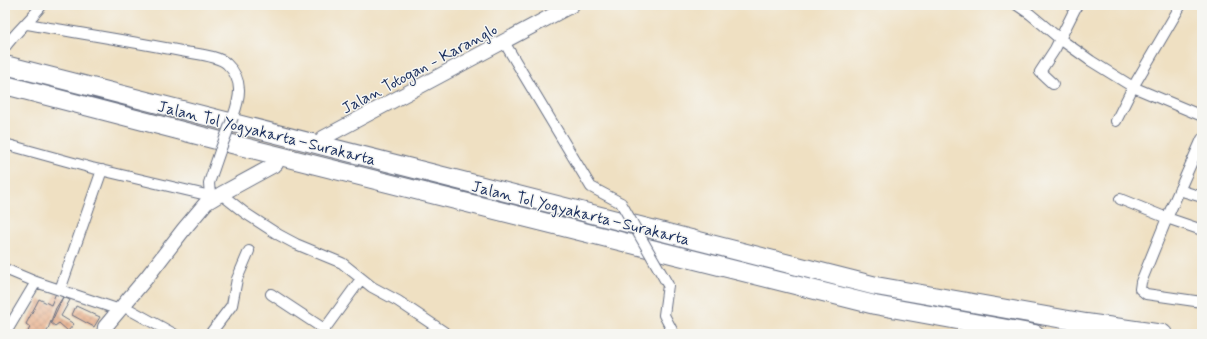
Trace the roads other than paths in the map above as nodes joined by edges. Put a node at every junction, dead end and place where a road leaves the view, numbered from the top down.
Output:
1 (42, 5) edge
2 (572, 5) edge
3 (1017, 5) edge
4 (1077, 5) edge
5 (1181, 5) edge
6 (27, 24) junction
7 (9, 34) edge
8 (1060, 39) junction
9 (504, 42) junction
10 (5, 47) edge
11 (5, 65) edge
12 (1053, 84) dead end
13 (5, 85) edge
14 (1133, 87) junction
15 (1202, 116) edge
16 (1116, 121) dead end
17 (324, 138) dead end
18 (1202, 139) edge
19 (5, 144) edge
20 (276, 164) dead end
21 (102, 170) junction
22 (1179, 190) junction
23 (215, 196) junction
24 (1202, 197) edge
25 (1120, 199) dead end
26 (1167, 218) junction
27 (1202, 230) edge
28 (249, 251) dead end
29 (5, 269) edge
30 (361, 279) junction
31 (36, 282) junction
32 (60, 290) junction
33 (271, 294) dead end
34 (1202, 302) edge
35 (121, 308) junction
36 (322, 332) edge
37 (1028, 333) edge
38 (5, 334) edge
39 (104, 334) edge
40 (174, 334) edge
41 (210, 334) edge
42 (447, 334) edge
43 (674, 334) edge
44 (1163, 334) edge

1 - 6 street
2 - 9 main road, Jalan Totogan - Karanglo
3 - 8 street
4 - 8 street
5 - 14 street
6 - 7 street
6 - 23 street, bridge
7 - 10 street
8 - 12 street
8 - 14 street
9 - 17 main road, Jalan Totogan - Karanglo
9 - 43 street, bridge
11 - 44 highway, Jalan Tol Yogyakarta–Surakarta
13 - 37 highway, Jalan Tol Yogyakarta–Surakarta
14 - 15 street
14 - 16 street
18 - 22 street
19 - 21 street
20 - 23 main road
21 - 23 street
21 - 32 street
22 - 24 street
22 - 26 street
23 - 30 street
23 - 35 main road
25 - 26 street
26 - 27 street
26 - 34 street
28 - 41 street
29 - 31 street
30 - 36 street
30 - 42 street
31 - 32 street
31 - 38 street
32 - 35 street
33 - 36 street
35 - 39 main road
35 - 40 street

